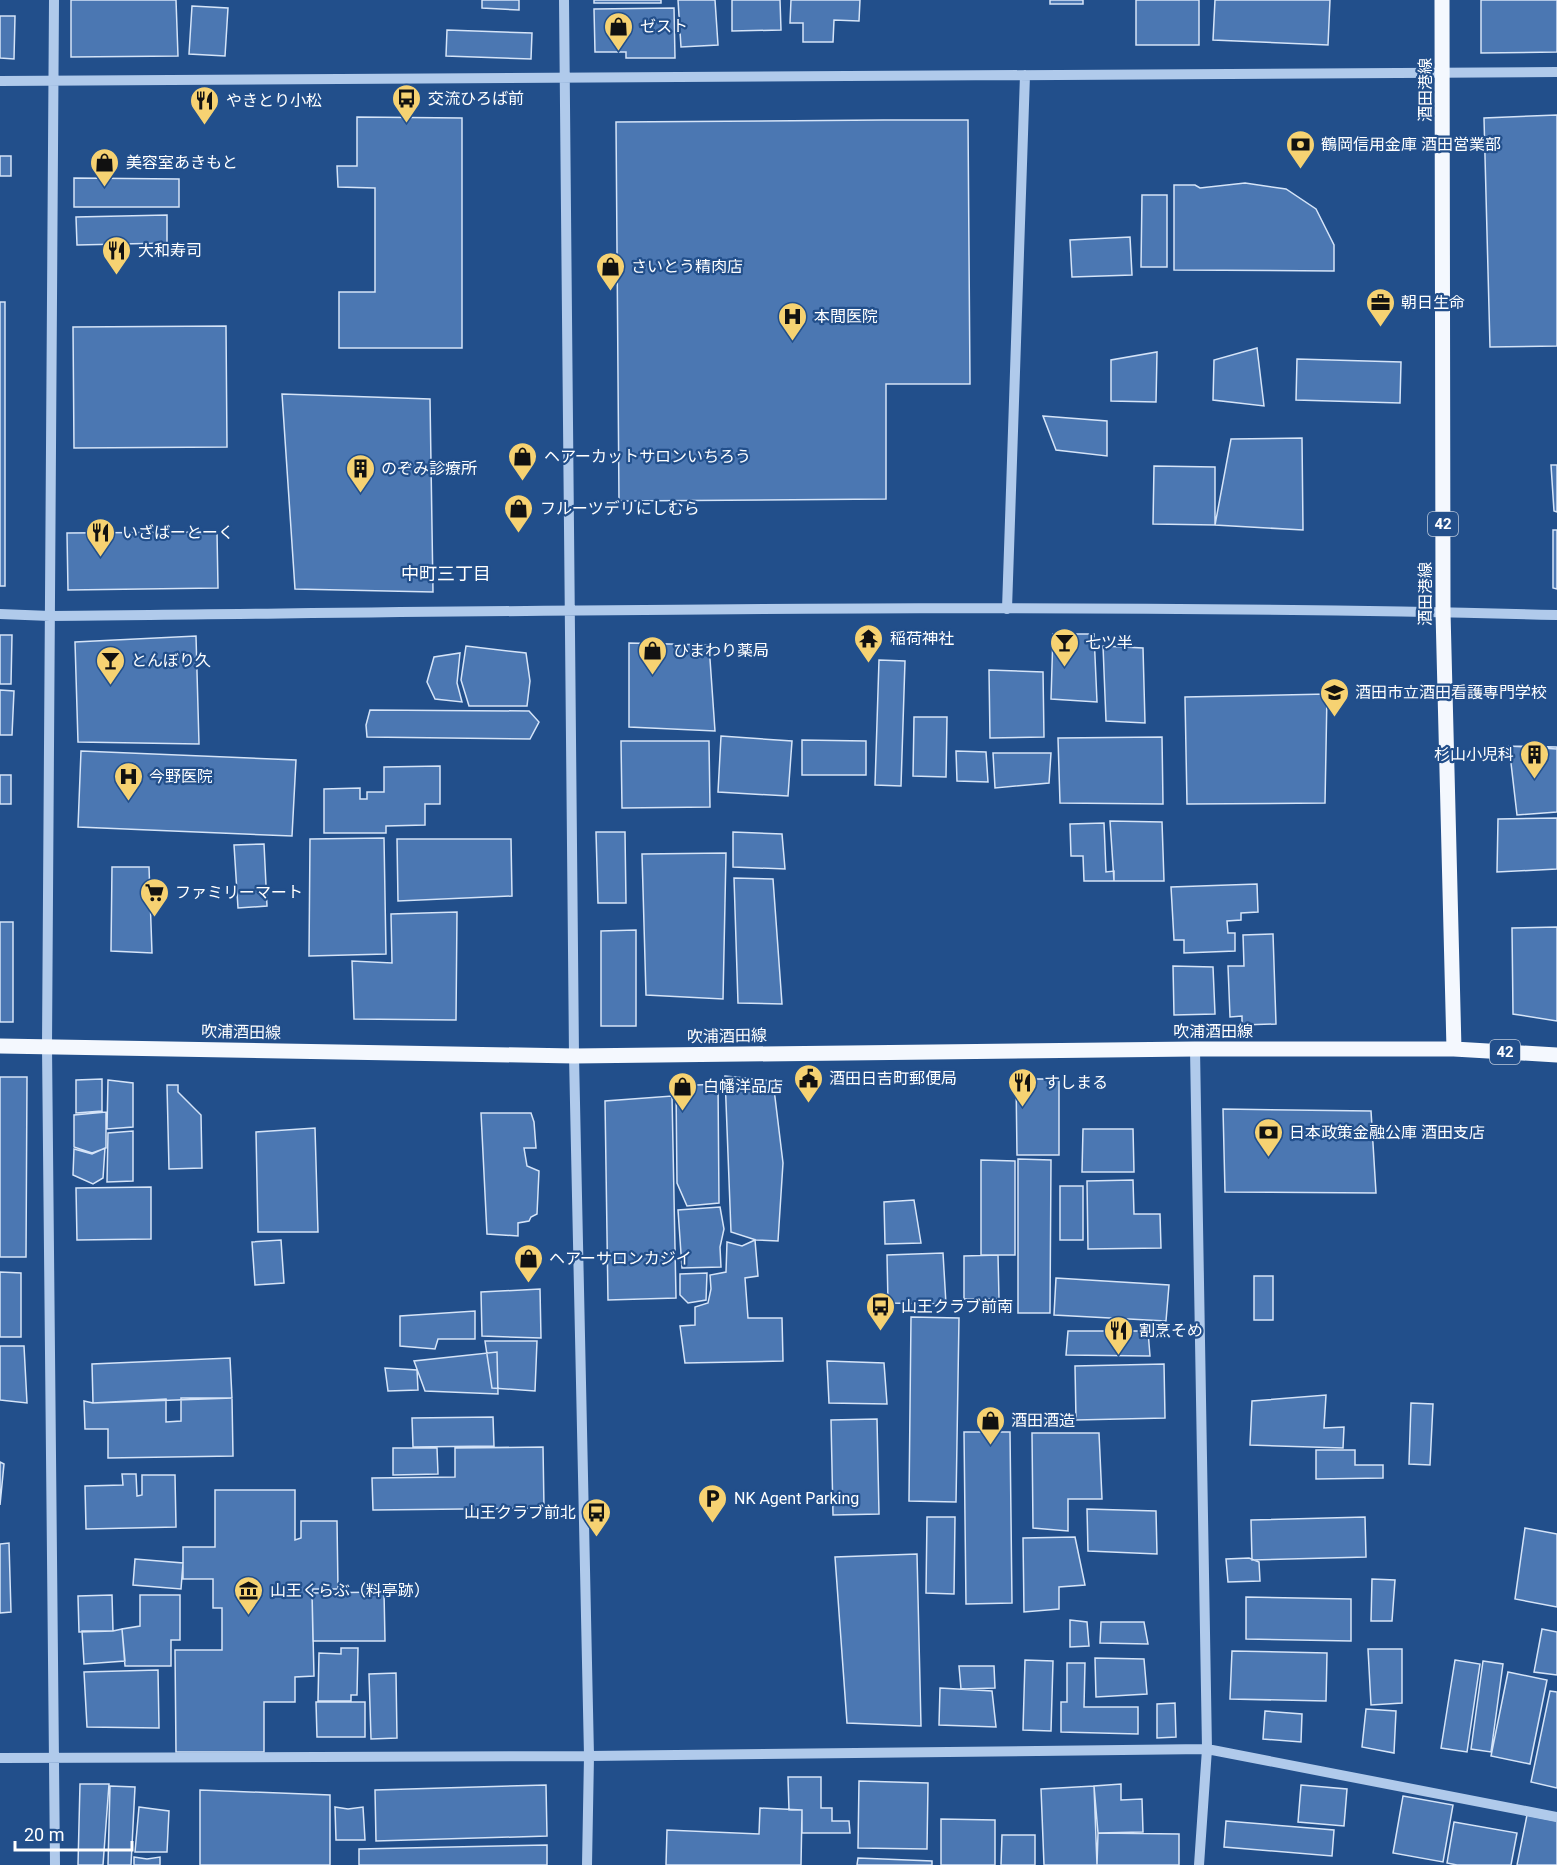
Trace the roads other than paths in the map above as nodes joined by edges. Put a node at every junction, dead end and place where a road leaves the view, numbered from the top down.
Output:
1 (54, 0) edge
2 (564, 0) edge
3 (1442, 0) edge
4 (1557, 72) edge
5 (1443, 73) junction
6 (1025, 75) junction
7 (565, 78) junction
8 (0, 81) edge
9 (54, 82) junction
10 (1007, 609) junction
11 (569, 611) junction
12 (1443, 612) junction
13 (0, 614) edge
14 (1557, 615) edge
15 (50, 616) junction
16 (0, 1046) edge
17 (47, 1046) junction
18 (1195, 1049) junction
19 (1454, 1049) junction
20 (1557, 1055) edge
21 (574, 1056) junction
22 (1207, 1749) junction
23 (589, 1756) junction
24 (0, 1758) edge
25 (54, 1758) junction
26 (1557, 1817) edge
27 (55, 1865) edge
28 (587, 1865) edge
29 (1199, 1865) edge

1 - 9 street
2 - 7 street
3 - 5 main road, 酒田港線 / 42
4 - 5 street
5 - 6 street
5 - 12 main road, 酒田港線 / 42
6 - 7 street
6 - 10 street
7 - 9 street
7 - 11 street
8 - 9 street
9 - 15 street
10 - 11 street
10 - 12 street
11 - 15 street
11 - 21 street
12 - 14 street
12 - 19 main road, 酒田港線 / 42
13 - 15 street
15 - 17 street
16 - 17 main road, 吹浦酒田線
17 - 21 main road, 吹浦酒田線
17 - 25 street
18 - 19 main road, 吹浦酒田線
18 - 21 main road, 吹浦酒田線
18 - 22 street
19 - 20 main road, 42
21 - 23 street
22 - 23 street
22 - 26 street
22 - 29 street
23 - 25 street
23 - 28 street
24 - 25 street
25 - 27 street

